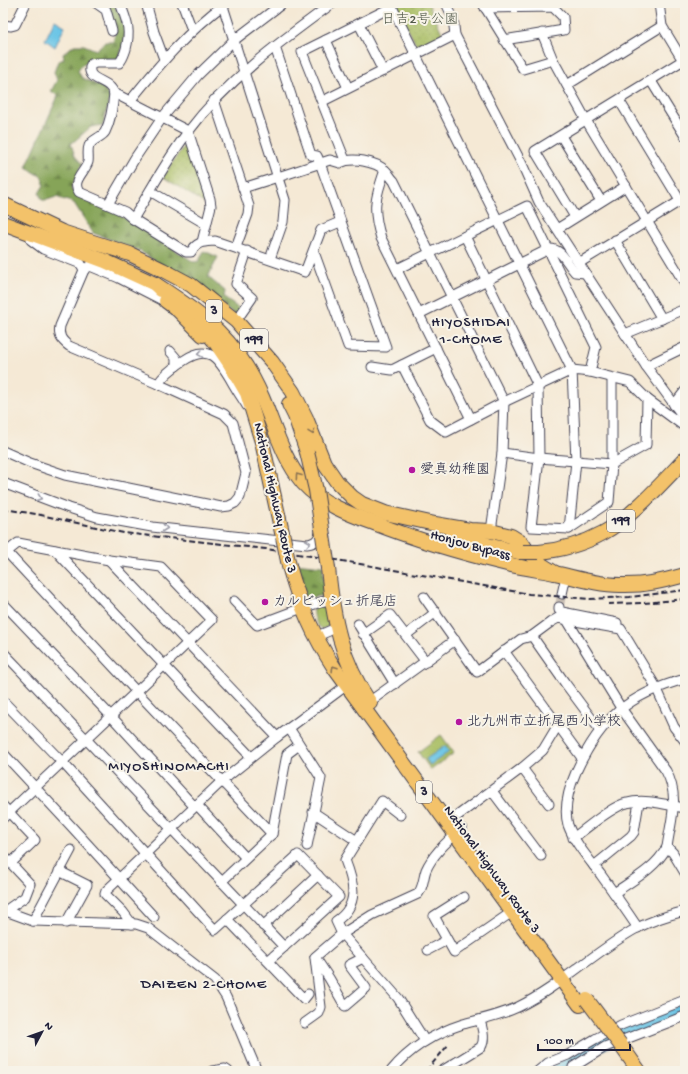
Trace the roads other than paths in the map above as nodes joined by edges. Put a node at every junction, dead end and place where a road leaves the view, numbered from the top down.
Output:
1 (26, 3) edge
2 (96, 3) edge
3 (120, 3) edge
4 (146, 3) edge
5 (182, 3) edge
6 (283, 3) edge
7 (446, 3) edge
8 (659, 3) edge
9 (223, 4) edge
10 (328, 4) edge
11 (484, 5) edge
12 (392, 6) edge
13 (359, 24) junction
14 (3, 25) edge
15 (662, 26) junction
16 (192, 30) junction
17 (112, 31) dead end
18 (542, 33) junction
19 (456, 35) junction
20 (326, 40) junction
21 (504, 40) junction
22 (233, 41) junction
23 (275, 47) junction
24 (416, 55) junction
25 (164, 59) junction
26 (553, 60) junction
27 (684, 61) edge
28 (383, 71) junction
29 (244, 72) junction
30 (651, 81) junction
31 (566, 85) junction
32 (348, 88) junction
33 (114, 93) junction
34 (214, 100) junction
35 (619, 100) junction
36 (130, 101) junction
37 (323, 101) junction
38 (162, 118) junction
39 (586, 120) junction
40 (188, 131) junction
41 (561, 136) junction
42 (685, 136) edge
43 (345, 160) junction
44 (320, 163) junction
45 (385, 170) junction
46 (278, 177) junction
47 (626, 186) junction
48 (243, 188) junction
49 (150, 191) junction
50 (682, 199) edge
51 (602, 201) junction
52 (3, 204) edge
53 (108, 204) junction
54 (685, 209) edge
55 (3, 212) edge
56 (575, 217) junction
57 (133, 219) junction
58 (497, 220) junction
59 (647, 221) junction
60 (340, 222) junction
61 (3, 223) edge
62 (206, 224) junction
63 (557, 229) junction
64 (3, 232) edge
65 (62, 232) junction
66 (465, 236) junction
67 (31, 240) junction
68 (615, 240) junction
69 (202, 242) junction
70 (236, 247) junction
71 (549, 249) junction
72 (246, 251) junction
73 (314, 252) junction
74 (430, 253) junction
75 (270, 259) junction
76 (579, 263) junction
77 (518, 264) junction
78 (396, 269) junction
79 (84, 270) junction
80 (585, 273) junction
81 (485, 280) junction
82 (155, 284) junction
83 (685, 284) edge
84 (453, 297) junction
85 (174, 307) junction
86 (685, 309) edge
87 (419, 314) junction
88 (662, 319) junction
89 (236, 321) junction
90 (206, 332) junction
91 (625, 334) junction
92 (685, 347) edge
93 (436, 348) junction
94 (170, 351) dead end
95 (402, 365) junction
96 (176, 366) junction
97 (646, 366) junction
98 (372, 367) dead end
99 (572, 370) junction
100 (590, 372) junction
101 (612, 378) junction
102 (158, 384) junction
103 (538, 386) junction
104 (685, 392) edge
105 (647, 399) junction
106 (504, 402) junction
107 (674, 405) junction
108 (250, 411) junction
109 (471, 419) junction
110 (685, 419) edge
111 (685, 427) edge
112 (3, 451) edge
113 (502, 453) junction
114 (287, 457) junction
115 (539, 458) junction
116 (685, 459) edge
117 (576, 461) junction
118 (612, 464) junction
119 (685, 472) edge
120 (269, 477) junction
121 (3, 483) edge
122 (327, 502) junction
123 (385, 513) junction
124 (569, 528) junction
125 (491, 531) junction
126 (55, 550) junction
127 (4, 552) edge
128 (109, 560) junction
129 (541, 562) junction
130 (685, 574) edge
131 (562, 594) dead end
132 (424, 597) dead end
133 (331, 599) junction
134 (234, 601) dead end
135 (3, 603) edge
136 (559, 607) dead end
137 (302, 608) junction
138 (436, 612) junction
139 (567, 620) junction
140 (358, 624) dead end
141 (336, 628) junction
142 (621, 629) junction
143 (363, 634) junction
144 (406, 635) junction
145 (315, 636) junction
146 (532, 636) junction
147 (455, 640) junction
148 (188, 642) junction
149 (504, 651) junction
150 (3, 652) edge
151 (426, 662) junction
152 (163, 665) junction
153 (685, 679) edge
154 (351, 683) junction
155 (395, 684) junction
156 (656, 688) junction
157 (136, 691) junction
158 (3, 701) edge
159 (369, 702) junction
160 (621, 708) junction
161 (110, 715) junction
162 (558, 725) junction
163 (290, 728) junction
164 (600, 730) junction
165 (277, 737) junction
166 (86, 739) junction
167 (685, 741) edge
168 (300, 746) junction
169 (3, 753) edge
170 (251, 757) junction
171 (582, 758) junction
172 (61, 762) junction
173 (522, 768) junction
174 (222, 781) junction
175 (35, 787) junction
176 (492, 791) junction
177 (639, 802) junction
178 (549, 804) dead end
179 (197, 805) junction
180 (674, 806) junction
181 (685, 808) edge
182 (5, 812) edge
183 (313, 812) junction
184 (400, 815) dead end
185 (457, 828) junction
186 (172, 829) junction
187 (272, 834) junction
188 (573, 838) junction
189 (357, 841) junction
190 (307, 846) dead end
191 (667, 847) junction
192 (71, 850) dead end
193 (146, 854) junction
194 (3, 855) edge
195 (541, 856) dead end
196 (246, 858) junction
197 (11, 863) junction
198 (594, 866) junction
199 (59, 872) junction
200 (685, 873) edge
201 (318, 875) junction
202 (119, 880) junction
203 (221, 882) junction
204 (614, 893) junction
205 (464, 897) dead end
206 (243, 904) junction
207 (4, 910) edge
208 (685, 911) edge
209 (512, 912) junction
210 (154, 917) dead end
211 (227, 919) junction
212 (33, 921) junction
213 (66, 923) junction
214 (132, 924) junction
215 (263, 926) junction
216 (638, 928) junction
217 (342, 934) junction
218 (447, 940) junction
219 (284, 947) junction
220 (428, 950) dead end
221 (315, 957) junction
222 (362, 958) junction
223 (268, 961) junction
224 (565, 977) junction
225 (308, 994) dead end
226 (685, 1000) edge
227 (685, 1016) edge
228 (480, 1020) junction
229 (305, 1023) dead end
230 (424, 1041) junction
231 (616, 1047) junction
232 (573, 1067) dead end
233 (212, 1071) edge
234 (228, 1071) edge
235 (257, 1071) edge
236 (391, 1071) edge
237 (442, 1071) edge
238 (538, 1071) edge
239 (629, 1071) edge
240 (639, 1071) edge

1 - 14 street
2 - 17 street
3 - 33 street
4 - 25 street
5 - 16 street
6 - 22 street
7 - 19 street
8 - 15 street
9 - 16 street
9 - 22 street
10 - 23 street
11 - 18 street
11 - 21 street
12 - 13 street
12 - 24 street
13 - 20 street
13 - 28 street
15 - 27 street
15 - 31 street
16 - 25 street
18 - 21 street
18 - 26 street
19 - 24 street
19 - 63 street
20 - 32 street
20 - 37 street
21 - 26 street
22 - 29 street
22 - 38 street
23 - 29 street
23 - 44 street
24 - 28 street
24 - 58 street
25 - 36 street
26 - 31 street
27 - 30 street
28 - 32 street
29 - 34 street
29 - 46 street
30 - 35 street
30 - 42 street
31 - 39 street
32 - 37 street
33 - 36 street
33 - 53 street
34 - 40 street
34 - 48 street
35 - 39 street
35 - 50 street
36 - 38 street
37 - 43 street
38 - 40 street
38 - 53 street
39 - 41 street
39 - 47 street
40 - 49 street
40 - 62 street
41 - 51 street
41 - 56 street
43 - 44 street
43 - 45 street
44 - 46 street
44 - 60 street
45 - 74 street
45 - 78 street
46 - 48 street
46 - 75 street
47 - 51 street
47 - 59 street
48 - 70 street
49 - 57 street
49 - 62 street
50 - 54 street
50 - 59 street
51 - 56 street
52 - 65 highway
53 - 57 street
55 - 65 highway, National Highway Route 3 / 3
56 - 63 street
57 - 69 street
58 - 66 street
58 - 71 street
58 - 77 street
59 - 68 street
59 - 83 street
60 - 73 street
60 - 73 street
61 - 82 highway, National Highway Route 3 / 3
62 - 69 street
63 - 76 street
64 - 67 highway
65 - 89 highway, 199
65 - 133 highway, National Highway Route 3 / 3, bridge
66 - 74 street
66 - 81 street
67 - 79 street
67 - 85 highway
68 - 76 street
68 - 88 street
69 - 70 street
70 - 72 street
71 - 77 street
71 - 80 street
71 - 100 street
72 - 75 street
72 - 89 street
73 - 75 street
74 - 78 street
74 - 84 street
76 - 80 street
77 - 81 street
77 - 99 street
78 - 87 street
79 - 85 street
79 - 102 street
80 - 91 street
81 - 84 street
81 - 103 street
82 - 90 highway, National Highway Route 3 / 3
82 - 114 highway, 199
84 - 87 street
84 - 106 street
85 - 90 highway
85 - 108 highway
86 - 88 street
87 - 93 street
88 - 91 street
89 -> 123 highway, 199
90 - 114 highway
90 - 120 highway, National Highway Route 3 / 3
91 - 97 street
92 - 97 street
93 - 95 street
93 - 109 street
94 - 96 street
95 - 98 street
95 - 109 street
96 - 102 street
108 -> 96 street
97 - 107 street
99 - 100 street
99 - 103 street
99 - 117 street
100 - 101 street
101 - 105 street
101 - 118 street
102 - 112 street
103 - 106 street
103 - 115 street
104 - 107 street
105 - 111 street
105 - 118 street
106 - 109 street
106 - 113 street
107 - 110 street
108 - 120 highway
113 - 115 street
113 - 125 street
122 -> 114 highway, 199
115 - 117 street
115 - 124 street
116 - 129 highway, Honjou Bypass / 199
117 - 118 street
117 - 124 street
118 - 124 street
119 - 129 highway, Honjou Bypass / 199
120 - 137 highway, National Highway Route 3 / 3, bridge
121 -> 122 street
122 - 129 highway, Honjou Bypass / 199
122 - 129 highway, 199
123 - 125 highway, 199
123 - 129 highway, Honjou Bypass / 199
125 - 129 highway, 199
126 - 127 street
126 - 128 street
126 - 152 street
127 - 157 street
128 - 148 street
128 - 148 street
129 - 130 highway, 199
129 - 131 street
132 - 138 street
133 - 137 street
133 - 141 highway, National Highway Route 3 / 3
134 - 137 street
135 - 161 street
136 - 142 street
137 - 145 highway, National Highway Route 3 / 3
138 - 144 street
138 - 147 street
139 - 142 street
139 - 146 street
139 - 160 street
140 - 143 street
141 - 145 street
141 - 154 highway, National Highway Route 3 / 3
142 - 156 street
143 - 144 street
143 - 155 street
144 - 151 street
154 -> 145 highway, National Highway Route 3 / 3
146 - 149 street
146 - 164 street
147 - 149 street
147 - 151 street
148 - 152 street
148 - 165 street
149 - 162 street
150 - 166 street
151 - 155 street
152 - 157 street
152 - 170 street
153 - 156 street
154 - 159 highway, National Highway Route 3 / 3
154 - 163 street
154 - 185 highway, National Highway Route 3 / 3
155 - 159 street
156 - 160 street
156 - 167 street
157 - 161 street
157 - 174 street
158 - 172 street
159 - 185 highway, National Highway Route 3 / 3
160 - 164 street
160 - 180 street
161 - 166 street
161 - 179 street
162 - 171 street
162 - 173 street
163 - 165 street
163 - 168 street
164 - 171 street
165 - 170 street
166 - 172 street
166 - 186 street
168 - 183 street
168 - 187 street
169 - 175 street
170 - 174 street
171 - 188 street
172 - 175 street
172 - 193 street
173 - 176 street
173 - 178 street
174 - 179 street
174 - 187 street
175 - 182 street
175 - 202 street
176 - 185 street
176 - 195 street
177 - 180 street
177 - 188 street
177 - 198 street
179 - 186 street
179 - 196 street
180 - 181 street
180 - 191 street
182 - 197 street
183 - 189 street
183 - 190 street
184 - 189 street
185 - 209 highway, National Highway Route 3 / 3
185 - 217 street
185 - 224 highway, National Highway Route 3 / 3
186 - 193 street
186 - 203 street
187 - 196 street
188 - 198 street
189 - 217 street
191 - 200 street
191 - 204 street
192 - 199 street
193 - 202 street
193 - 211 street
194 - 197 street
196 - 203 street
197 - 207 street
198 - 204 street
199 - 212 street
199 - 213 street
201 - 206 street
201 - 215 street
201 - 219 street
202 - 210 street
202 - 214 street
203 - 206 street
204 - 216 street
205 - 218 street
206 - 211 street
206 - 215 street
207 - 212 street
208 - 216 street
209 - 218 street
209 - 224 highway, National Highway Route 3 / 3
211 - 223 street
212 - 213 street
213 - 214 street
214 - 235 street
215 - 219 street
216 - 224 street
217 - 221 street
217 - 222 street
218 - 220 street
219 - 223 street
221 - 222 street
221 - 229 street
222 - 230 street
223 - 225 street
224 - 228 street
224 - 231 highway, National Highway Route 3 / 3, bridge
226 - 238 street
227 - 232 street
228 - 230 street
228 - 237 street
230 - 236 street
231 - 239 highway, National Highway Route 3 / 3
231 - 240 highway, National Highway Route 3 / 3
233 - 234 street

